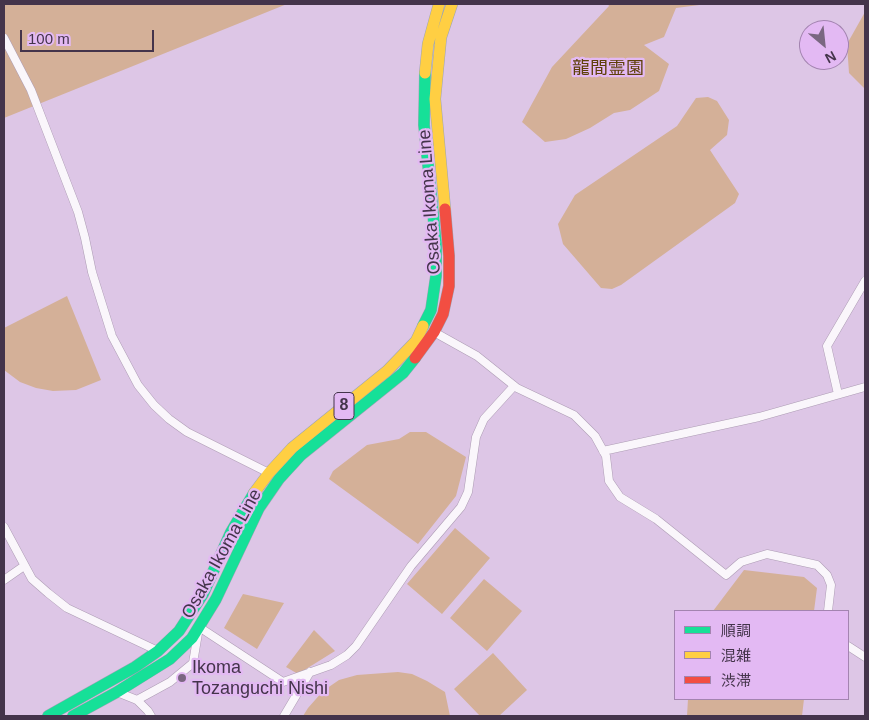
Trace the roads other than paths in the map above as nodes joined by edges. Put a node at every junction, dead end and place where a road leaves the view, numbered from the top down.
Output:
1 (439, 4) edge
2 (452, 4) edge
3 (4, 38) edge
4 (865, 281) edge
5 (434, 332) junction
6 (514, 386) junction
7 (865, 387) edge
8 (838, 394) junction
9 (603, 451) junction
10 (269, 473) junction
11 (4, 527) edge
12 (24, 566) junction
13 (4, 580) edge
14 (828, 610) edge
15 (199, 628) junction
16 (849, 647) edge
17 (158, 651) junction
18 (865, 656) edge
19 (310, 672) junction
20 (117, 692) junction
21 (137, 700) junction
22 (48, 716) edge
23 (73, 716) edge
24 (151, 716) edge
25 (284, 716) edge

1 - 10 main road, Osaka Ikoma Line / 8
2 - 5 main road, Osaka Ikoma Line / 8
3 - 10 street
4 - 8 street
5 - 6 street
5 - 15 main road, Osaka Ikoma Line / 8
6 - 9 street
6 - 19 street
7 - 8 street
8 - 9 street
9 - 14 street
10 - 17 main road, Osaka Ikoma Line / 8
11 - 12 street
12 - 13 street
12 - 17 street
15 - 19 street
15 - 20 main road, Osaka Ikoma Line / 8
15 - 21 street
16 - 18 street
17 - 22 main road, Osaka Ikoma Line / 8
19 - 25 street
20 - 21 street
20 - 23 main road, Osaka Ikoma Line / 8
21 - 24 street

